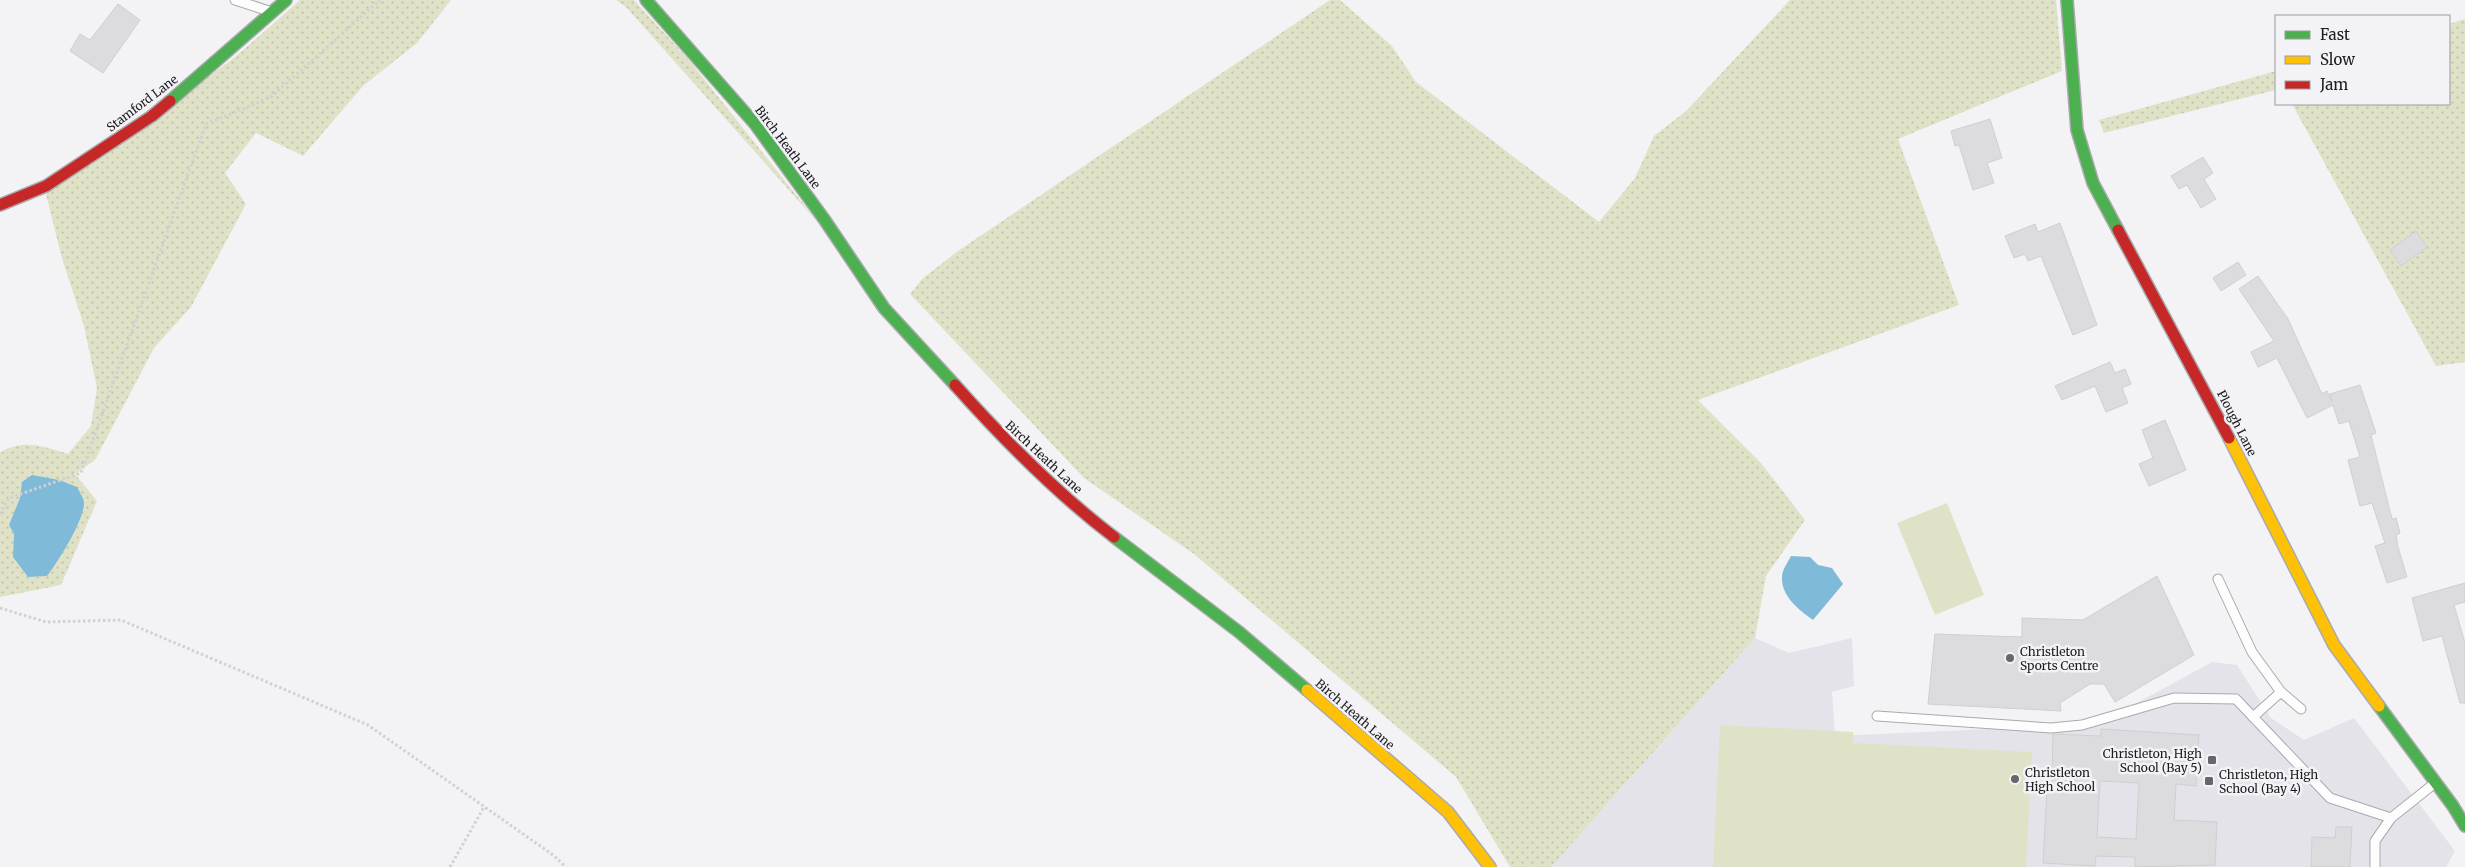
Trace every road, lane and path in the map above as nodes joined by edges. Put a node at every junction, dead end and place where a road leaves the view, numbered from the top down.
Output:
1 (236, 0) edge
2 (286, 0) edge
3 (380, 0) edge
4 (646, 0) edge
5 (2067, 0) edge
6 (271, 12) junction
7 (0, 205) edge
8 (0, 514) edge
9 (2218, 579) dead end
10 (0, 608) edge
11 (2281, 692) junction
12 (2300, 709) dead end
13 (1877, 716) dead end
14 (2253, 717) junction
15 (2435, 783) junction
16 (484, 807) junction
17 (2391, 818) junction
18 (2465, 826) edge
19 (450, 867) edge
20 (566, 867) edge
21 (1490, 867) edge
22 (2375, 867) edge

1 - 6 lane
2 - 6 street, Stamford Lane
3 - 8 path
4 - 21 street, Birch Heath Lane
5 - 15 street, Plough Lane
6 - 7 street, Stamford Lane
9 - 11 lane
10 - 16 path
11 - 12 lane
11 - 14 lane
13 - 14 lane
14 - 17 lane
15 - 17 lane
15 - 18 street, Plough Lane
16 - 19 path
16 - 20 path
17 - 22 lane

